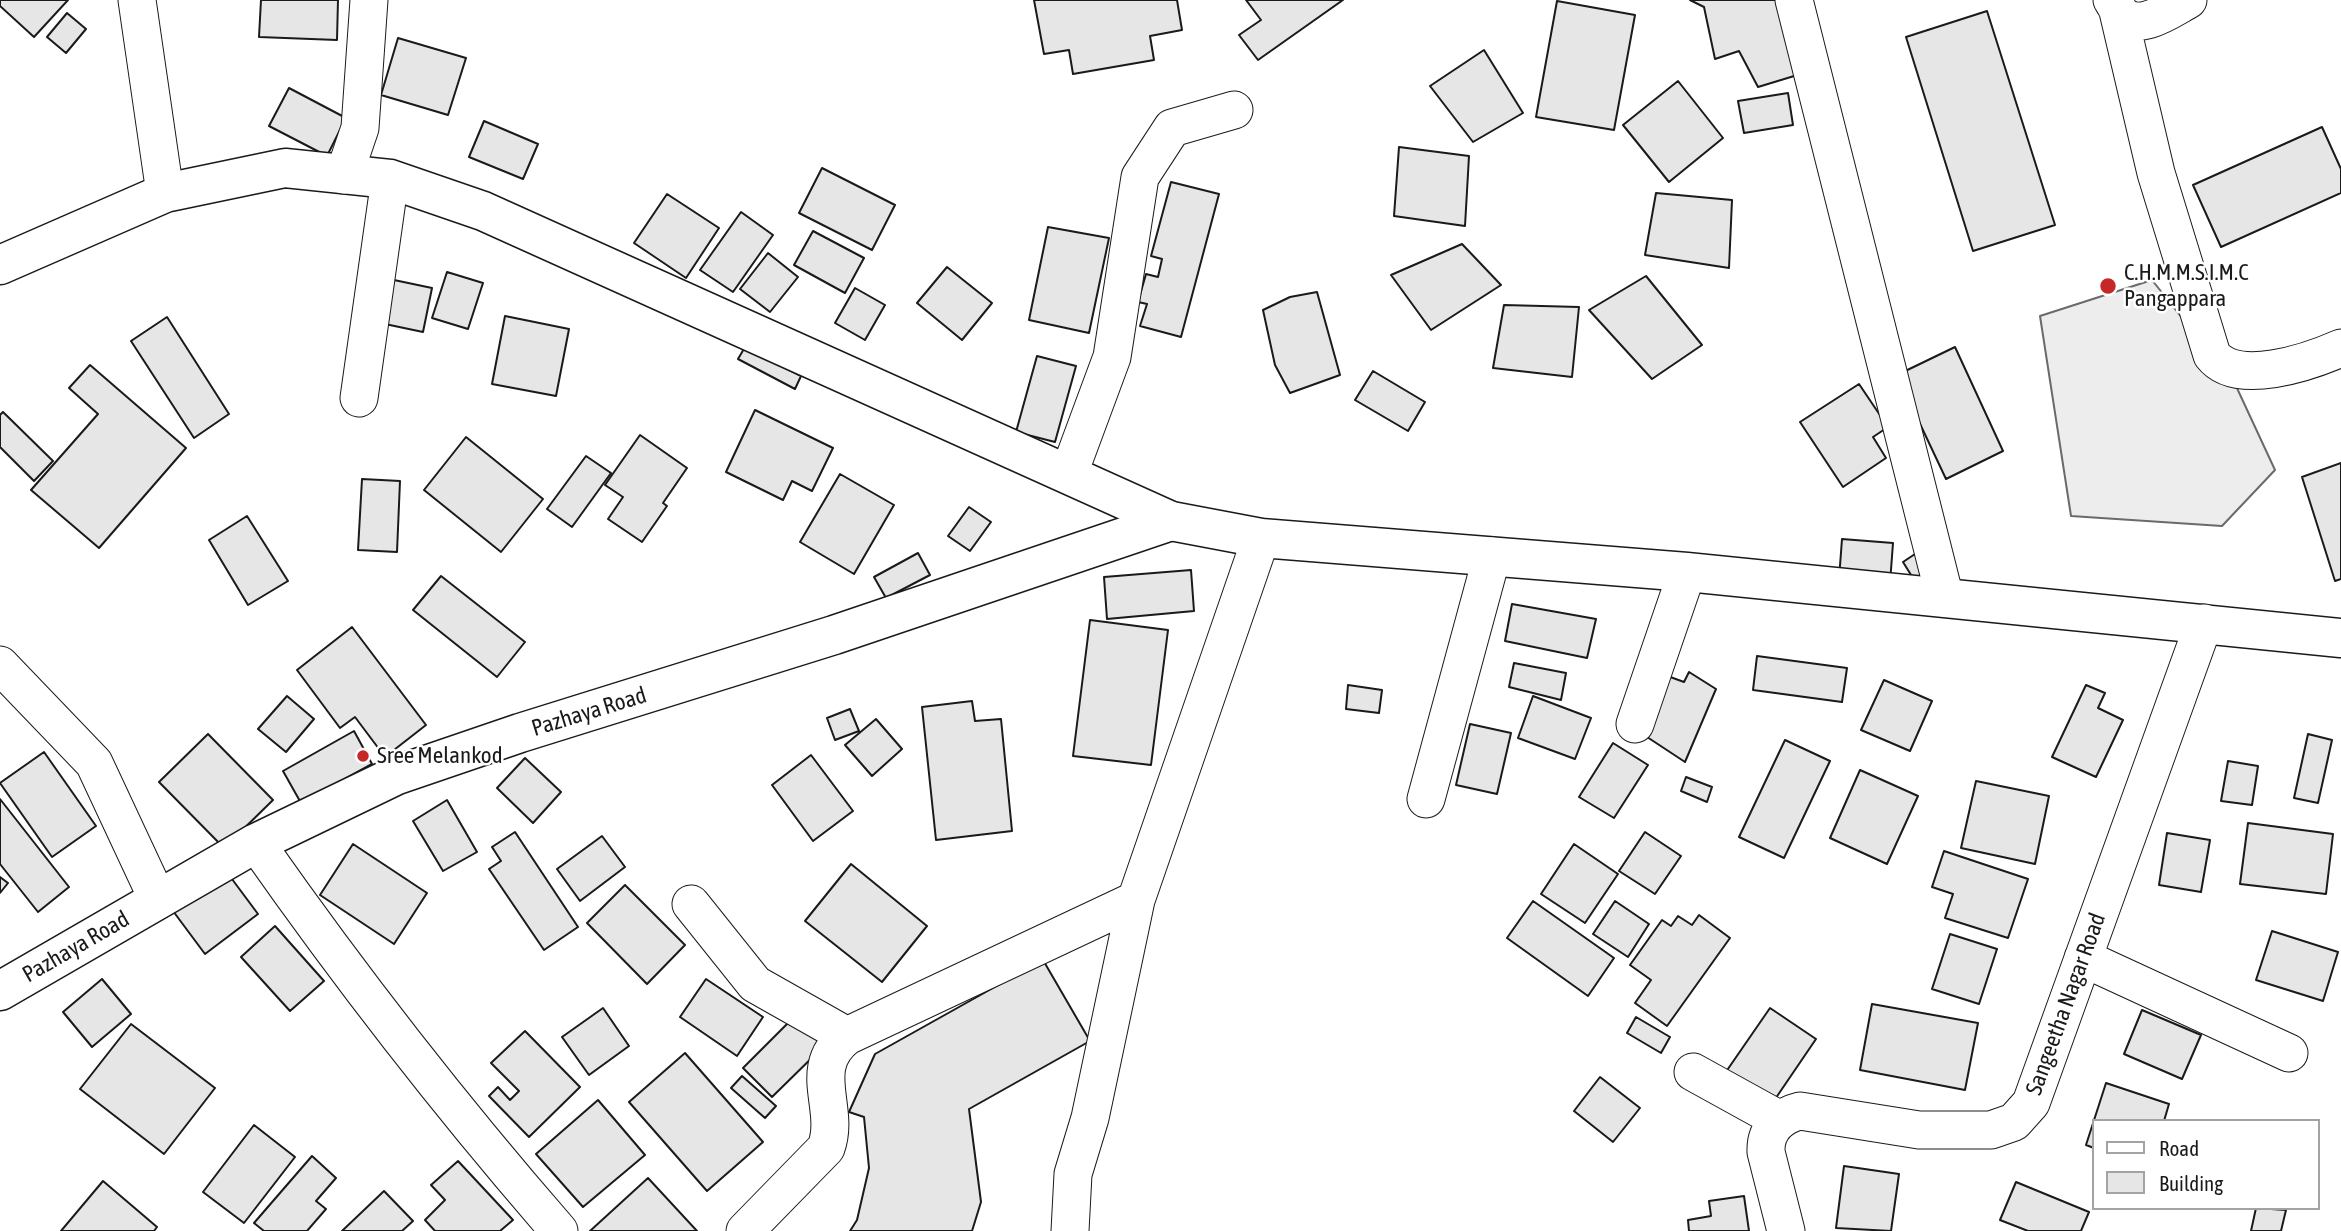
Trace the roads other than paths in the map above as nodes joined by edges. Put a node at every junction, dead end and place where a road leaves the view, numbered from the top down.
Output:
1 (137, 0) edge
2 (369, 0) edge
3 (1794, 0) edge
4 (2189, 0) edge
5 (2114, 4) edge
6 (1234, 110) dead end
7 (344, 175) junction
8 (390, 179) junction
9 (165, 193) junction
10 (0, 265) edge
11 (2341, 348) edge
12 (359, 398) dead end
13 (1069, 473) junction
14 (1171, 521) junction
15 (1261, 538) junction
16 (1492, 556) junction
17 (1687, 572) junction
18 (1945, 598) junction
19 (2204, 623) junction
20 (2341, 638) edge
21 (0, 665) edge
22 (1635, 724) dead end
23 (1426, 799) dead end
24 (256, 843) junction
25 (158, 900) junction
26 (1136, 900) junction
27 (691, 904) dead end
28 (2083, 958) junction
29 (0, 992) edge
30 (847, 1035) junction
31 (2289, 1053) dead end
32 (1693, 1072) dead end
33 (1780, 1120) junction
34 (559, 1231) edge
35 (745, 1231) edge
36 (1070, 1231) edge
37 (1786, 1231) edge

1 - 9 street
2 - 7 street
3 - 18 street
4 - 5 street
5 - 11 street
6 - 13 street
7 - 8 main road
7 - 9 main road
8 - 12 street
8 - 13 main road
9 - 10 main road
13 - 14 main road
14 - 15 main road
14 - 24 main road, Pazhaya Road
15 - 16 main road
15 - 26 street
16 - 17 main road
16 - 23 street
17 - 18 main road
17 - 22 street
18 - 19 main road
19 - 20 main road
19 - 28 street, Sangeetha Nagar Road
21 - 25 street
24 - 25 main road, Pazhaya Road
24 - 34 street
25 - 29 main road, Pazhaya Road
26 - 30 street
26 - 36 street
27 - 30 street
28 - 31 street
28 - 33 street, Sangeetha Nagar Road
30 - 35 street
32 - 33 street
33 - 37 street

